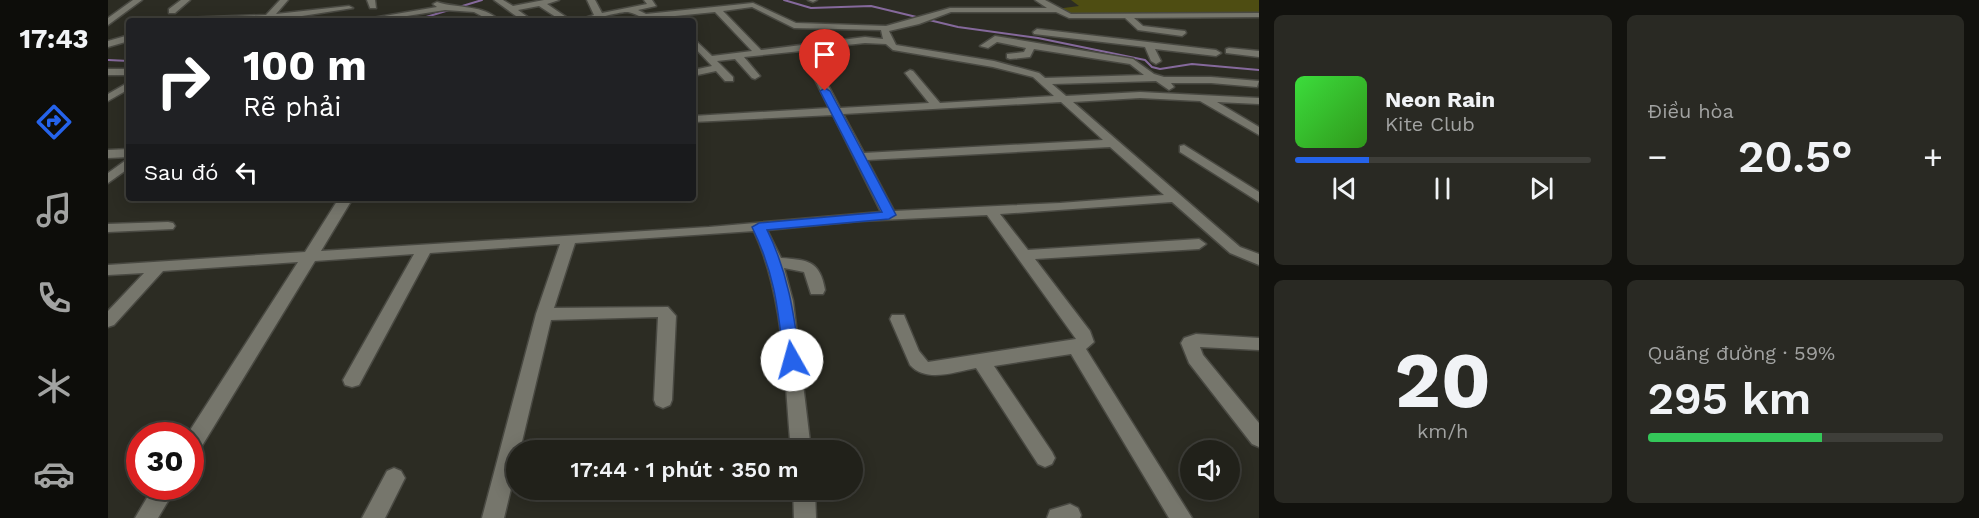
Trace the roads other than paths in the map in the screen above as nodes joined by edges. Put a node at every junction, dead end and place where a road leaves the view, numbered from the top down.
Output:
1 (138, 0) edge
2 (186, 0) edge
3 (284, 0) edge
4 (456, 0) edge
5 (555, 0) edge
6 (591, 0) edge
7 (648, 0) edge
8 (695, 0) edge
9 (1039, 0) edge
10 (488, 1) edge
11 (540, 3) junction
12 (756, 4) edge
13 (442, 6) edge
14 (349, 8) dead end
15 (511, 9) junction
16 (628, 9) junction
17 (717, 9) junction
18 (172, 11) dead end
19 (699, 11) junction
20 (1060, 13) junction
21 (1259, 15) edge
22 (599, 16) junction
23 (644, 17) joint
24 (1128, 17) junction
25 (268, 18) edge
26 (274, 18) edge
27 (376, 18) edge
28 (492, 18) edge
29 (524, 18) edge
30 (563, 18) edge
31 (591, 18) edge
32 (995, 19) dead end
33 (108, 22) edge
34 (889, 28) dead end
35 (1112, 29) junction
36 (1037, 32) dead end
37 (1182, 33) dead end
38 (126, 40) edge
39 (889, 42) junction
40 (108, 44) edge
41 (1148, 44) junction
42 (696, 45) edge
43 (984, 46) dead end
44 (1031, 46) junction
45 (804, 48) junction
46 (1229, 51) dead end
47 (759, 53) junction
48 (1125, 53) dead end
49 (1216, 53) dead end
50 (1259, 54) edge
51 (738, 56) junction
52 (1010, 56) dead end
53 (696, 58) edge
54 (707, 58) junction
55 (1156, 61) dead end
56 (718, 68) junction
57 (108, 72) edge
58 (126, 72) edge
59 (696, 72) edge
60 (910, 74) dead end
61 (755, 76) dead end
62 (729, 79) dead end
63 (1159, 79) junction
64 (1043, 81) junction
65 (1257, 84) dead end
66 (126, 87) edge
67 (1177, 96) junction
68 (108, 98) edge
69 (1202, 98) junction
70 (1064, 99) junction
71 (1259, 101) edge
72 (936, 105) junction
73 (836, 112) junction
74 (696, 119) edge
75 (1259, 132) edge
76 (1113, 143) junction
77 (1184, 149) dead end
78 (126, 153) edge
79 (108, 154) edge
80 (859, 158) junction
81 (126, 164) edge
82 (108, 179) edge
83 (1174, 198) junction
84 (1259, 198) edge
85 (344, 201) edge
86 (991, 211) junction
87 (889, 215) junction
88 (168, 226) dead end
89 (759, 227) junction
90 (108, 228) edge
91 (568, 239) junction
92 (1199, 244) dead end
93 (425, 248) junction
94 (1025, 255) junction
95 (310, 256) junction
96 (1259, 260) edge
97 (775, 262) junction
98 (158, 267) junction
99 (108, 270) edge
100 (817, 290) dead end
101 (544, 314) junction
102 (898, 319) dead end
103 (108, 321) edge
104 (1259, 344) edge
105 (1076, 347) junction
106 (981, 361) junction
107 (352, 380) dead end
108 (663, 400) dead end
109 (204, 425) edge
110 (1259, 438) edge
111 (800, 440) edge
112 (1045, 458) dead end
113 (394, 478) dead end
114 (157, 500) edge
115 (804, 500) edge
116 (146, 518) edge
117 (373, 518) edge
118 (493, 518) edge
119 (805, 518) edge
120 (1181, 518) edge

1 - 33 street
2 - 18 street
3 - 25 street
4 - 13 street
5 - 11 street
6 - 22 street
7 - 16 street
8 - 19 street
9 - 20 street
10 - 15 street
11 - 15 street
11 - 30 street
12 - 17 street
12 - 39 street
13 - 27 street
13 - 28 street
14 - 26 street
15 - 29 street
16 - 22 street
16 - 23 street
17 - 19 street
17 - 47 street
19 - 23 street
20 - 32 street
20 - 34 street
20 - 35 street
21 - 24 street
22 - 31 street
24 - 35 street
24 - 37 street
35 - 36 street
35 - 41 street
35 - 48 street
38 - 40 street
39 - 45 street
39 - 64 street
41 - 49 street
41 - 55 street
42 - 54 street
43 - 44 street
44 - 52 street
44 - 63 street
45 - 47 street
45 - 73 street
46 - 50 street
47 - 51 street
51 - 54 street
51 - 61 street
53 - 54 street
54 - 56 street
56 - 59 street
56 - 62 street
57 - 58 street
60 - 72 street
63 - 64 street
63 - 65 street
63 - 67 street
64 - 70 street
66 - 68 street
67 - 69 street
67 - 70 street
69 - 71 street
69 - 75 street
70 - 72 street
70 - 76 street
72 - 73 street
73 - 74 street
73 - 80 street
76 - 80 street
76 - 83 street
77 - 84 street
78 - 79 street
80 - 87 street
81 - 82 street
83 - 86 street
83 - 96 street
85 - 95 street
86 - 87 street
86 - 94 street
87 - 89 street
88 - 90 street
89 - 91 street
89 - 97 street
91 - 93 street
91 - 101 street
92 - 94 street
93 - 95 street
93 - 107 street
94 - 105 street
95 - 98 street
95 - 109 street
97 - 100 street
97 - 111 street
98 - 99 street
98 - 103 street
101 - 108 street
101 - 118 street
102 - 106 street
104 - 110 street
105 - 106 street
105 - 120 street
106 - 112 street
113 - 117 street
114 - 116 street
115 - 119 street

